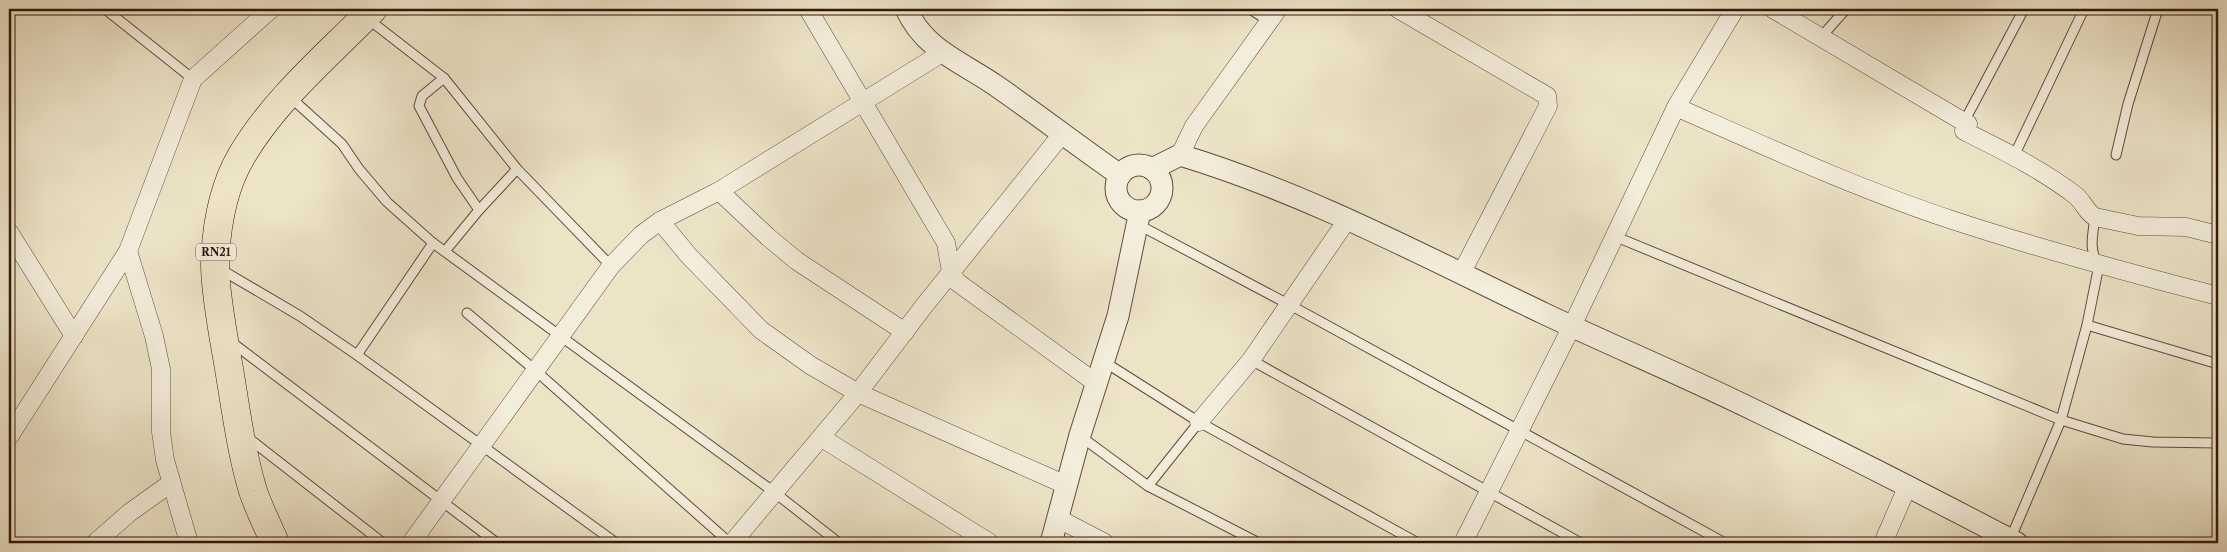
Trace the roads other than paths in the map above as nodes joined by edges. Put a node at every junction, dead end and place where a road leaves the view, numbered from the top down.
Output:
1 (104, 9) edge
2 (271, 9) edge
3 (808, 9) edge
4 (906, 9) edge
5 (1250, 9) edge
6 (1398, 9) edge
7 (1735, 9) edge
8 (1773, 9) edge
9 (1846, 9) edge
10 (2024, 9) edge
11 (2084, 9) edge
12 (2158, 9) edge
13 (369, 13) edge
14 (1274, 15) edge
15 (1822, 36) junction
16 (942, 53) junction
17 (444, 78) junction
18 (193, 80) junction
19 (287, 94) junction
20 (863, 102) junction
21 (1676, 107) junction
22 (1964, 122) junction
23 (1062, 134) junction
24 (1180, 155) junction
25 (2116, 155) dead end
26 (2014, 156) junction
27 (1152, 169) junction
28 (517, 170) junction
29 (1120, 176) junction
30 (719, 191) junction
31 (479, 210) junction
32 (1138, 217) junction
33 (2095, 217) junction
34 (1347, 220) junction
35 (660, 221) junction
36 (9, 232) edge
37 (2218, 235) edge
38 (1614, 236) junction
39 (433, 243) junction
40 (446, 250) junction
41 (128, 251) junction
42 (2099, 265) junction
43 (215, 266) junction
44 (610, 266) junction
45 (951, 272) junction
46 (1461, 274) junction
47 (2218, 296) edge
48 (1290, 304) junction
49 (467, 313) dead end
50 (2087, 325) junction
51 (1572, 326) junction
52 (905, 332) junction
53 (74, 336) junction
54 (224, 336) junction
55 (562, 336) junction
56 (357, 355) junction
57 (1251, 360) junction
58 (1103, 361) junction
59 (2218, 364) edge
60 (536, 371) junction
61 (1096, 383) junction
62 (858, 393) junction
63 (2061, 420) junction
64 (1199, 422) junction
65 (1519, 429) junction
66 (240, 432) junction
67 (1080, 436) junction
68 (9, 438) edge
69 (822, 438) junction
70 (2218, 444) edge
71 (482, 446) junction
72 (171, 483) junction
73 (1066, 485) junction
74 (1908, 485) junction
75 (1148, 486) junction
76 (774, 492) junction
77 (1489, 494) junction
78 (442, 501) junction
79 (1057, 518) junction
80 (2012, 542) edge
81 (95, 543) edge
82 (189, 543) edge
83 (275, 543) edge
84 (383, 543) edge
85 (411, 543) edge
86 (497, 543) edge
87 (616, 543) edge
88 (731, 543) edge
89 (840, 543) edge
90 (990, 543) edge
91 (1051, 543) edge
92 (1106, 543) edge
93 (1259, 543) edge
94 (1418, 543) edge
95 (1464, 543) edge
96 (1581, 543) edge
97 (1725, 543) edge
98 (1883, 543) edge

1 - 18 lane
2 - 18 street
3 - 20 street
4 - 16 street
5 - 14 lane
6 - 46 street
7 - 21 street
8 - 15 street
9 - 15 lane
10 - 22 lane
11 - 26 lane
12 - 25 lane
13 - 17 lane
13 - 19 main road, RN21
14 - 24 street
15 - 22 street
16 - 20 street
16 - 23 street
17 - 28 lane
17 - 31 lane
18 - 41 street
19 - 39 lane
19 - 43 main road, RN21
20 - 30 street
20 - 45 street
21 - 38 street
21 - 42 street
22 - 26 street
23 - 29 street
23 - 45 street
24 - 27 street
24 - 34 street
26 - 33 street
27 - 29 street
27 - 32 street
28 - 31 lane
28 - 44 lane
29 - 32 street
30 - 35 street
30 - 52 street
31 - 40 lane
32 - 48 lane
32 - 58 street
33 - 37 street
33 - 42 lane
34 - 46 street
34 - 48 street
35 - 44 street
35 - 62 street
36 - 53 street
38 - 51 street
38 - 63 lane
39 - 40 lane
39 - 56 lane
40 - 55 lane
41 - 53 street
41 - 72 street
42 - 47 street
42 - 50 lane
43 - 54 main road, RN21
43 - 56 lane
44 - 55 street
45 - 52 street
45 - 61 street
46 - 51 street
48 - 57 street
48 - 65 lane
49 - 60 lane
50 - 59 lane
50 - 63 lane
51 - 65 street
51 - 74 street
52 - 62 street
53 - 68 street
54 - 66 main road, RN21
54 - 78 lane
55 - 60 street
55 - 76 lane
56 - 71 lane
57 - 64 street
57 - 77 lane
58 - 61 street
58 - 64 lane
60 - 71 street
60 - 88 lane
61 - 67 street
62 - 69 street
62 - 73 street
63 - 70 lane
63 - 80 lane
64 - 75 lane
64 - 94 lane
65 - 77 street
65 - 97 lane
66 - 83 main road, RN21
66 - 84 lane
67 - 73 street
67 - 75 lane
69 - 76 street
69 - 90 street
71 - 78 street
71 - 87 lane
72 - 81 street
72 - 82 street
73 - 79 street
74 - 80 street
74 - 98 street
75 - 93 lane
76 - 88 street
76 - 89 lane
77 - 95 street
77 - 96 lane
78 - 85 street
78 - 86 lane
79 - 91 street
79 - 92 street

